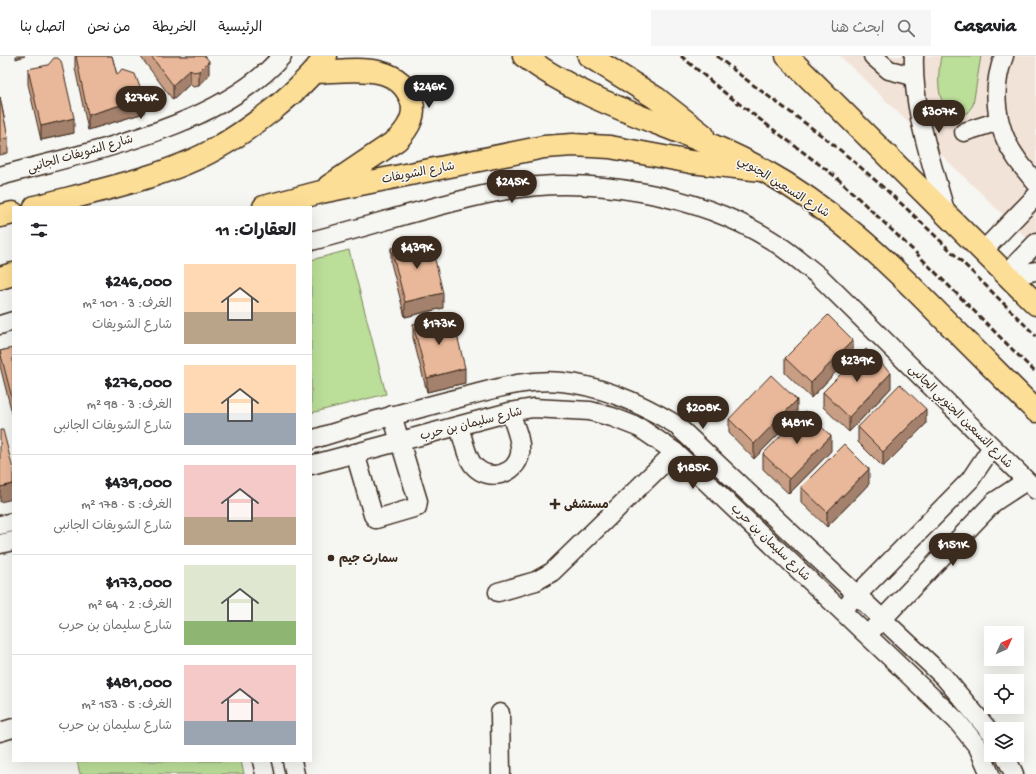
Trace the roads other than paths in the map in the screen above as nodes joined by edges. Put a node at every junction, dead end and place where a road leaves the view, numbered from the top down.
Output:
1 (282, 56) edge
2 (524, 56) edge
3 (589, 56) edge
4 (787, 56) edge
5 (873, 56) edge
6 (914, 56) edge
7 (1004, 56) edge
8 (321, 64) edge
9 (913, 76) junction
10 (999, 121) junction
11 (964, 132) dead end
12 (719, 147) junction
13 (764, 170) junction
14 (0, 176) edge
15 (1036, 183) edge
16 (321, 192) junction
17 (1036, 196) edge
18 (39, 206) edge
19 (268, 206) edge
20 (12, 213) edge
21 (946, 214) junction
22 (0, 216) edge
23 (312, 241) edge
24 (1036, 243) edge
25 (983, 251) junction
26 (1036, 270) edge
27 (12, 274) edge
28 (1007, 275) junction
29 (0, 278) edge
30 (1036, 304) edge
31 (12, 321) edge
32 (0, 325) edge
33 (1036, 411) edge
34 (510, 412) junction
35 (392, 415) junction
36 (459, 426) junction
37 (312, 440) edge
38 (400, 442) junction
39 (992, 447) junction
40 (675, 452) junction
41 (355, 453) junction
42 (312, 465) edge
43 (1031, 486) edge
44 (12, 522) edge
45 (0, 525) edge
46 (12, 541) edge
47 (0, 544) edge
48 (498, 592) dead end
49 (857, 595) junction
50 (842, 611) junction
51 (882, 619) junction
52 (867, 635) junction
53 (500, 713) dead end
54 (984, 722) edge
55 (12, 728) edge
56 (0, 732) edge
57 (262, 762) edge
58 (292, 762) edge
59 (1008, 762) edge
60 (265, 774) edge
61 (295, 774) edge
62 (501, 774) edge
63 (990, 774) edge
64 (1014, 774) edge

1 - 14 street, شارع الشويفات الجانبى
2 - 12 main road, شارع التسعين الجنوبي
3 - 12 main road
4 - 21 main road
5 - 9 street
6 - 9 street
7 - 10 street
8 - 16 main road
8 - 18 main road
9 - 21 street
10 - 11 street
10 - 15 street
12 - 13 main road, شارع التسعين الجنوبي
13 - 16 main road, شارع الشويفات
13 - 33 main road, شارع التسعين الجنوبي
16 - 19 main road, شارع الشويفات
17 - 25 street
20 - 22 main road
21 - 25 main road
23 - 39 street, شارع التسعين الجنوبي الجانبى
24 - 28 street
25 - 28 main road
26 - 28 street
27 - 29 main road
28 - 30 main road
31 - 32 street
34 - 36 street, شارع سليمان بن حرب
34 - 36 street
34 - 40 street, شارع سليمان بن حرب
35 - 37 street, شارع سليمان بن حرب
35 - 38 street
35 - 49 street, شارع سليمان بن حرب
36 - 38 street, شارع سليمان بن حرب
38 - 41 street, شارع سليمان بن حرب
38 - 41 street
39 - 43 street, شارع التسعين الجنوبي الجانبى
39 - 49 street
40 - 48 street
40 - 50 street, شارع سليمان بن حرب
41 - 42 street, شارع سليمان بن حرب
43 - 51 street
44 - 45 street
46 - 47 street
49 - 50 street
49 - 51 street, شارع سليمان بن حرب
50 - 52 street, شارع سليمان بن حرب
51 - 52 street
51 - 54 street, شارع سليمان بن حرب
52 - 63 street, شارع سليمان بن حرب
53 - 62 street
55 - 56 street
57 - 60 street
58 - 61 street
59 - 64 street

